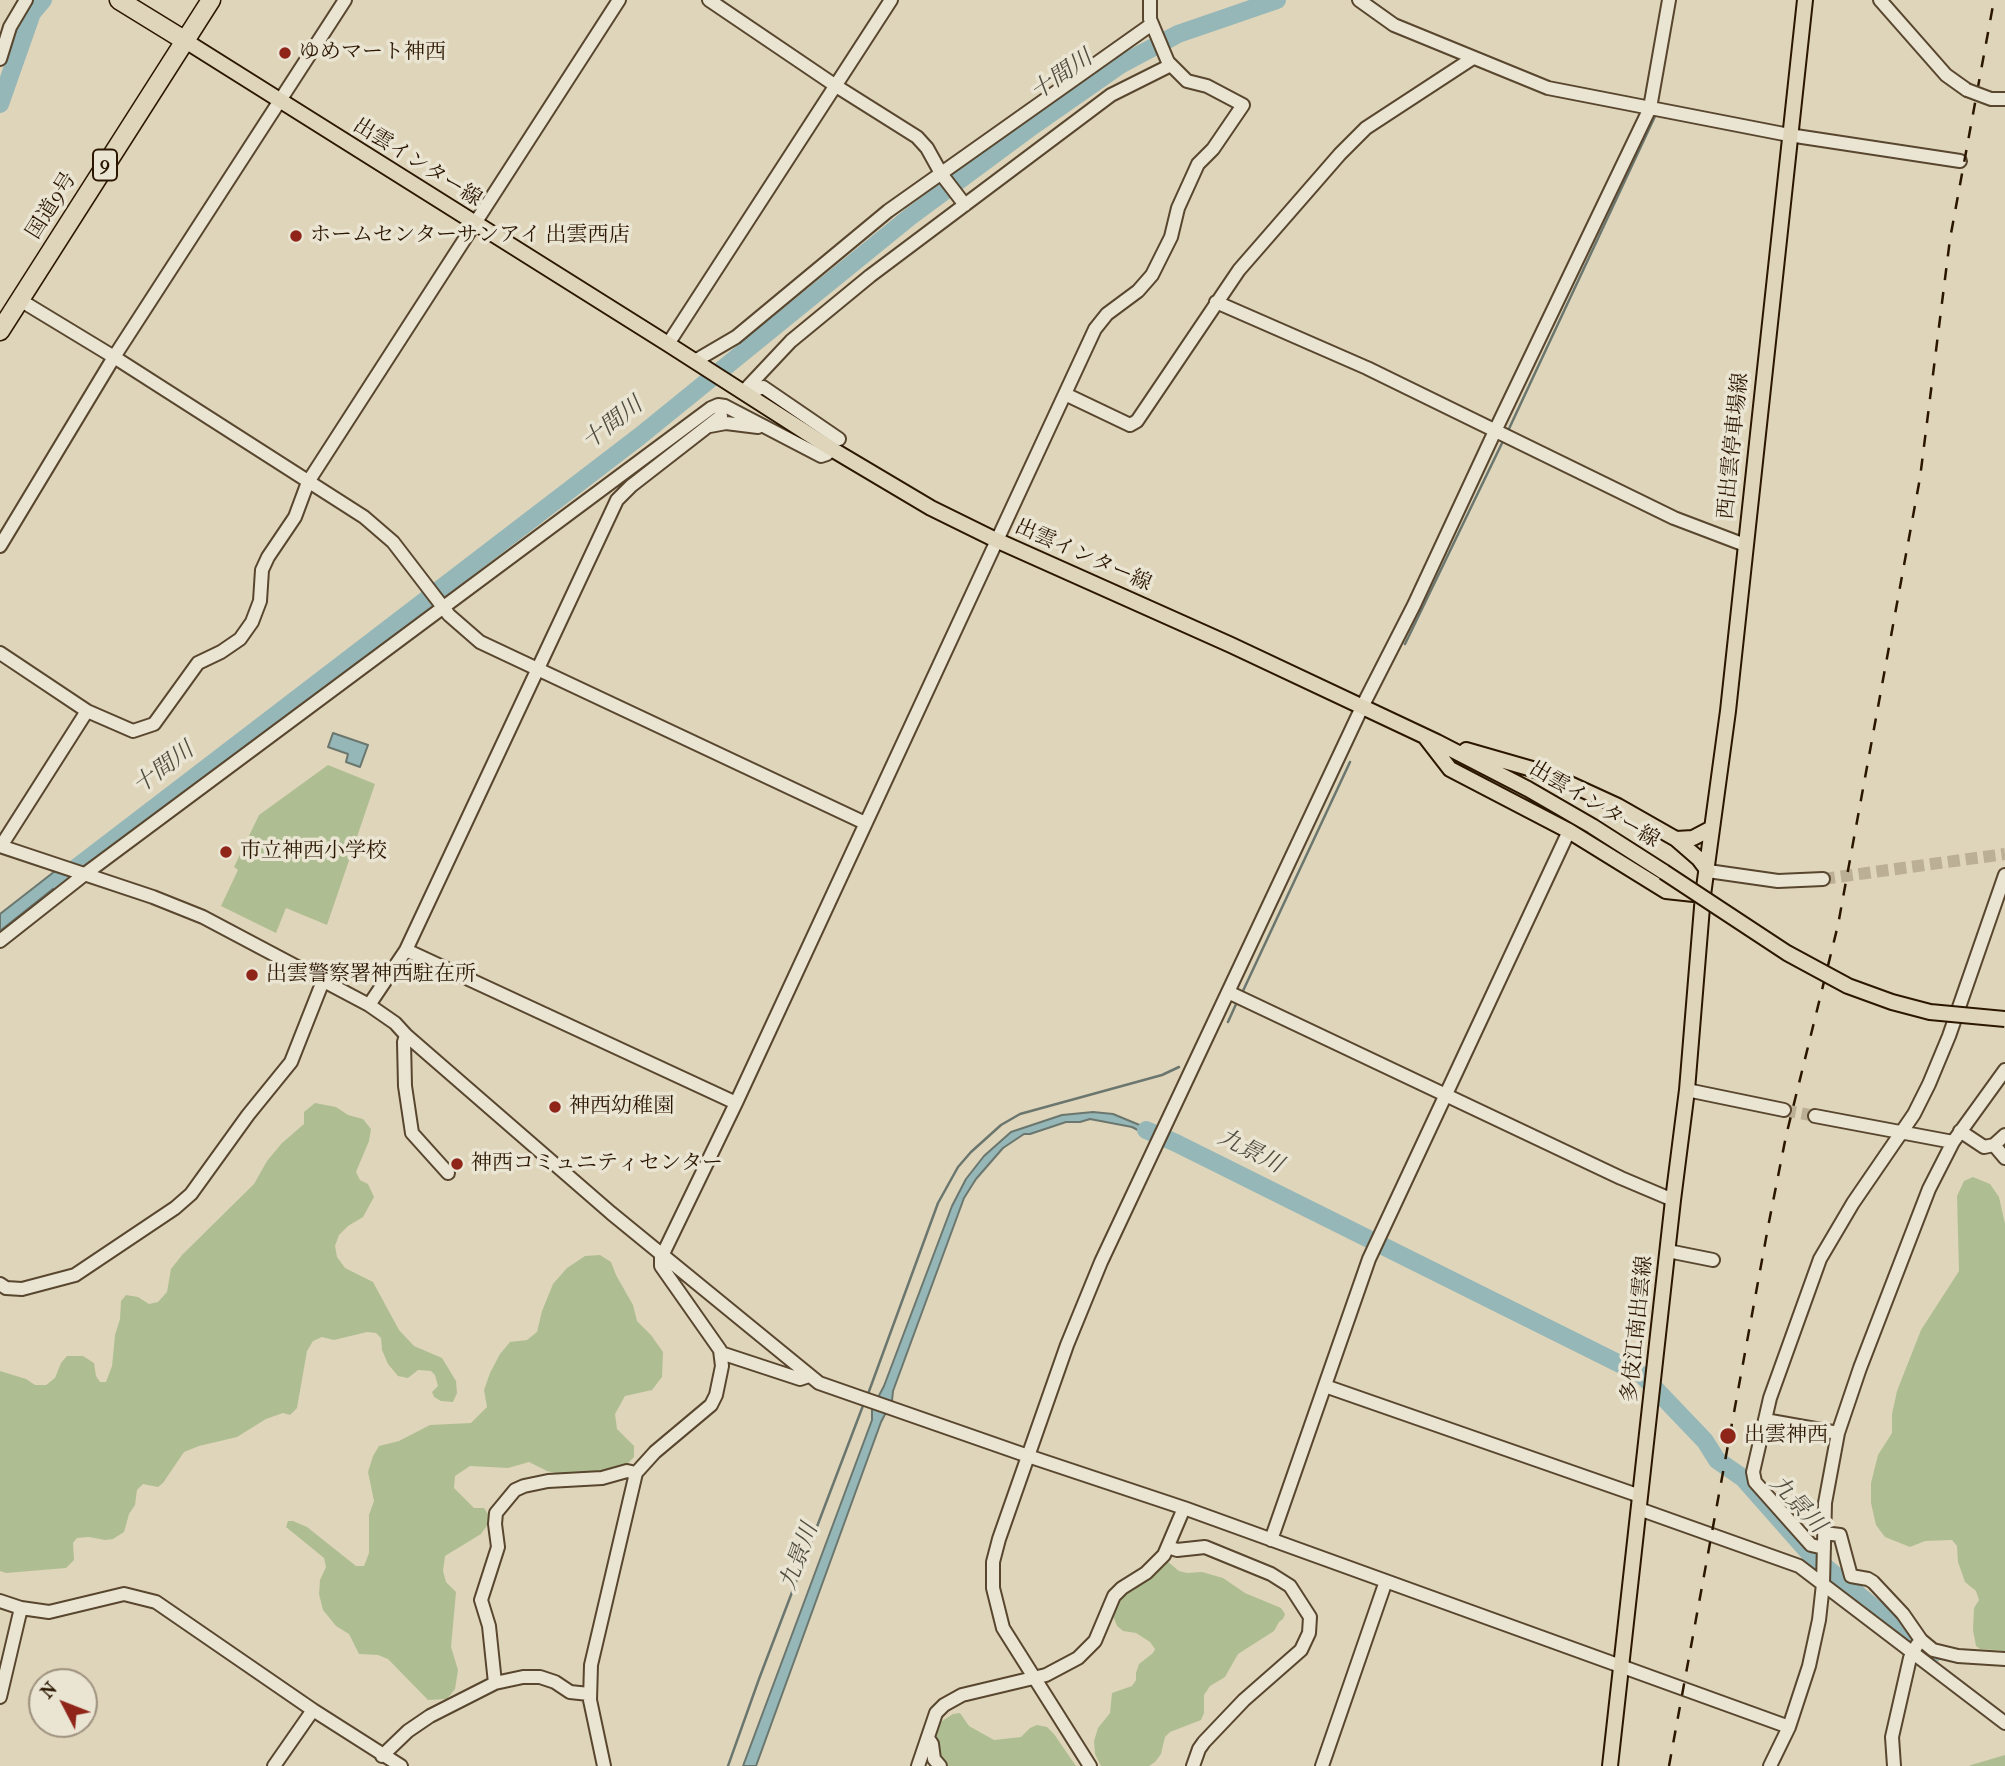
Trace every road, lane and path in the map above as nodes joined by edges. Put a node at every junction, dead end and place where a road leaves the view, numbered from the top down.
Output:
1 (26, 0) edge
2 (119, 0) edge
3 (211, 0) edge
4 (345, 0) edge
5 (619, 0) edge
6 (709, 0) edge
7 (891, 0) edge
8 (1150, 0) edge
9 (1359, 0) edge
10 (1669, 0) edge
11 (1805, 0) edge
12 (1880, 0) edge
13 (1152, 26) junction
14 (184, 40) junction
15 (1474, 58) junction
16 (0, 59) edge
17 (1170, 64) junction
18 (836, 86) junction
19 (2005, 99) edge
20 (278, 101) junction
21 (1650, 108) junction
22 (1789, 135) junction
23 (1960, 161) dead end
24 (942, 174) junction
25 (963, 203) junction
26 (475, 224) junction
27 (1216, 302) junction
28 (11, 305) edge
29 (0, 331) edge
30 (668, 344) junction
31 (114, 357) junction
32 (699, 363) junction
33 (745, 389) junction
34 (1065, 394) junction
35 (721, 416) dead end
36 (706, 427) junction
37 (768, 429) junction
38 (1494, 431) junction
39 (839, 439) dead end
40 (827, 454) dead end
41 (308, 482) junction
42 (996, 540) junction
43 (1745, 545) junction
44 (0, 547) edge
45 (442, 607) junction
46 (0, 653) edge
47 (538, 670) junction
48 (1363, 705) junction
49 (87, 711) junction
50 (1431, 739) junction
51 (865, 823) junction
52 (1712, 828) junction
53 (1569, 831) junction
54 (1676, 839) junction
55 (0, 846) edge
56 (1707, 871) junction
57 (83, 874) junction
58 (2005, 875) edge
59 (1822, 879) tunnel mouth
60 (1703, 895) junction
61 (0, 941) edge
62 (406, 950) junction
63 (323, 981) junction
64 (1228, 992) junction
65 (369, 1005) junction
66 (2005, 1019) edge
67 (406, 1035) junction
68 (2005, 1070) edge
69 (1687, 1090) junction
70 (1447, 1094) junction
71 (736, 1103) junction
72 (1784, 1110) tunnel mouth
73 (1815, 1116) tunnel mouth
74 (1901, 1132) junction
75 (2005, 1135) edge
76 (1956, 1137) junction
77 (1994, 1145) junction
78 (2005, 1158) edge
79 (447, 1173) dead end
80 (1673, 1199) junction
81 (1668, 1251) junction
82 (663, 1255) junction
83 (1713, 1260) dead end
84 (0, 1284) edge
85 (721, 1353) junction
86 (809, 1376) junction
87 (1325, 1386) junction
88 (1765, 1420) junction
89 (1838, 1433) junction
90 (1028, 1456) junction
91 (636, 1473) junction
92 (1639, 1502) junction
93 (1184, 1508) junction
94 (1824, 1533) junction
95 (1271, 1540) junction
96 (1168, 1547) junction
97 (1824, 1548) junction
98 (1386, 1581) junction
99 (1823, 1584) junction
100 (0, 1601) edge
101 (21, 1608) junction
102 (1917, 1645) junction
103 (2005, 1659) edge
104 (1622, 1665) junction
105 (1035, 1678) junction
106 (495, 1684) junction
107 (589, 1694) junction
108 (0, 1696) edge
109 (313, 1710) junction
110 (2005, 1723) edge
111 (1789, 1727) junction
112 (928, 1738) junction
113 (382, 1756) junction
114 (274, 1766) edge
115 (401, 1766) edge
116 (604, 1766) edge
117 (918, 1766) edge
118 (940, 1766) edge
119 (1090, 1766) edge
120 (1193, 1766) edge
121 (1322, 1766) edge
122 (1610, 1766) edge
123 (1770, 1766) edge
124 (1894, 1766) edge

1 - 16 street
2 - 14 highway
3 - 14 highway, 国道9号 / 9
4 - 20 street
5 - 26 street
6 - 18 street
7 - 18 street
8 - 13 street
9 - 15 street
10 - 21 street
11 - 22 main road, 西出雲停車場線
12 - 19 street, bridge
13 - 17 street
13 - 24 street
14 - 20 main road, 出雲インター線
14 - 28 highway, 国道9号 / 9
15 - 21 street
15 - 27 street
17 - 25 street
17 - 34 street
18 - 24 street
18 - 30 street
20 - 26 main road, 出雲インター線
20 - 31 street
21 - 22 street
21 - 38 street
22 - 23 street
22 - 43 main road, 西出雲停車場線
24 - 25 street
24 - 32 street
25 - 33 street
26 - 30 main road, 出雲インター線
26 - 41 street
27 - 34 street
27 - 38 street
28 - 29 highway, 国道9号 / 9
28 - 31 street
30 - 32 main road, 出雲インター線
31 - 41 street
31 - 44 street
32 - 33 main road, 出雲インター線
33 - 39 street
33 - 42 main road, 出雲インター線
34 - 42 street
35 - 36 street
36 - 37 street
36 - 47 street
37 - 40 street
37 - 45 street
38 - 43 street
38 - 48 street
41 - 45 street
41 - 49 street
42 - 48 main road, 出雲インター線
42 - 51 street
43 - 52 main road, 西出雲停車場線
45 - 47 street
45 - 57 street
46 - 49 street
47 - 51 street
47 - 62 street
48 - 50 main road, 出雲インター線
48 - 64 street
49 - 55 street
50 - 53 main road
50 - 54 main road
50 - 66 main road, 出雲インター線, bridge
51 - 71 street
52 - 54 main road
52 - 56 main road, 西出雲停車場線
53 - 60 main road
53 - 70 street
54 - 56 main road
55 - 57 street
56 - 59 street
56 - 60 main road, 西出雲停車場線
57 - 61 street
57 - 63 street
58 - 74 street
60 - 69 main road, 多伎江南出雲線
62 - 65 street
62 - 71 street
63 - 65 street
63 - 84 street
64 - 70 street
64 - 90 street
65 - 67 street
67 - 79 street
67 - 82 street
68 - 76 street
69 - 72 street
69 - 80 main road, 多伎江南出雲線
70 - 80 street
70 - 87 street
71 - 82 street
73 - 74 street
74 - 76 street
74 - 88 street
75 - 77 street
76 - 77 street
76 - 89 street
77 - 78 street
80 - 81 main road, 多伎江南出雲線
81 - 83 street
81 - 92 main road, 多伎江南出雲線
82 - 85 street
82 - 86 street
85 - 86 street
85 - 91 street
86 - 90 street
87 - 92 street
87 - 95 street
88 - 89 street
88 - 97 street
89 - 94 street
90 - 93 street
90 - 105 street
91 - 106 street
91 - 107 street
92 - 99 street
92 - 104 main road, 多伎江南出雲線
93 - 95 street
93 - 96 street
94 - 97 street
94 - 102 street
95 - 98 street
96 - 105 street
96 - 120 street
97 - 99 street
98 - 104 street
98 - 121 street
99 - 102 street
99 - 111 street
100 - 101 street
101 - 108 street
101 - 109 street
102 - 103 street
102 - 110 street
102 - 124 street
104 - 111 street
104 - 122 main road, 多伎江南出雲線
105 - 112 street
105 - 119 street
106 - 107 street
106 - 113 street
107 - 116 street
109 - 113 street
109 - 114 street
111 - 123 street
112 - 117 street
112 - 118 street
113 - 115 street

